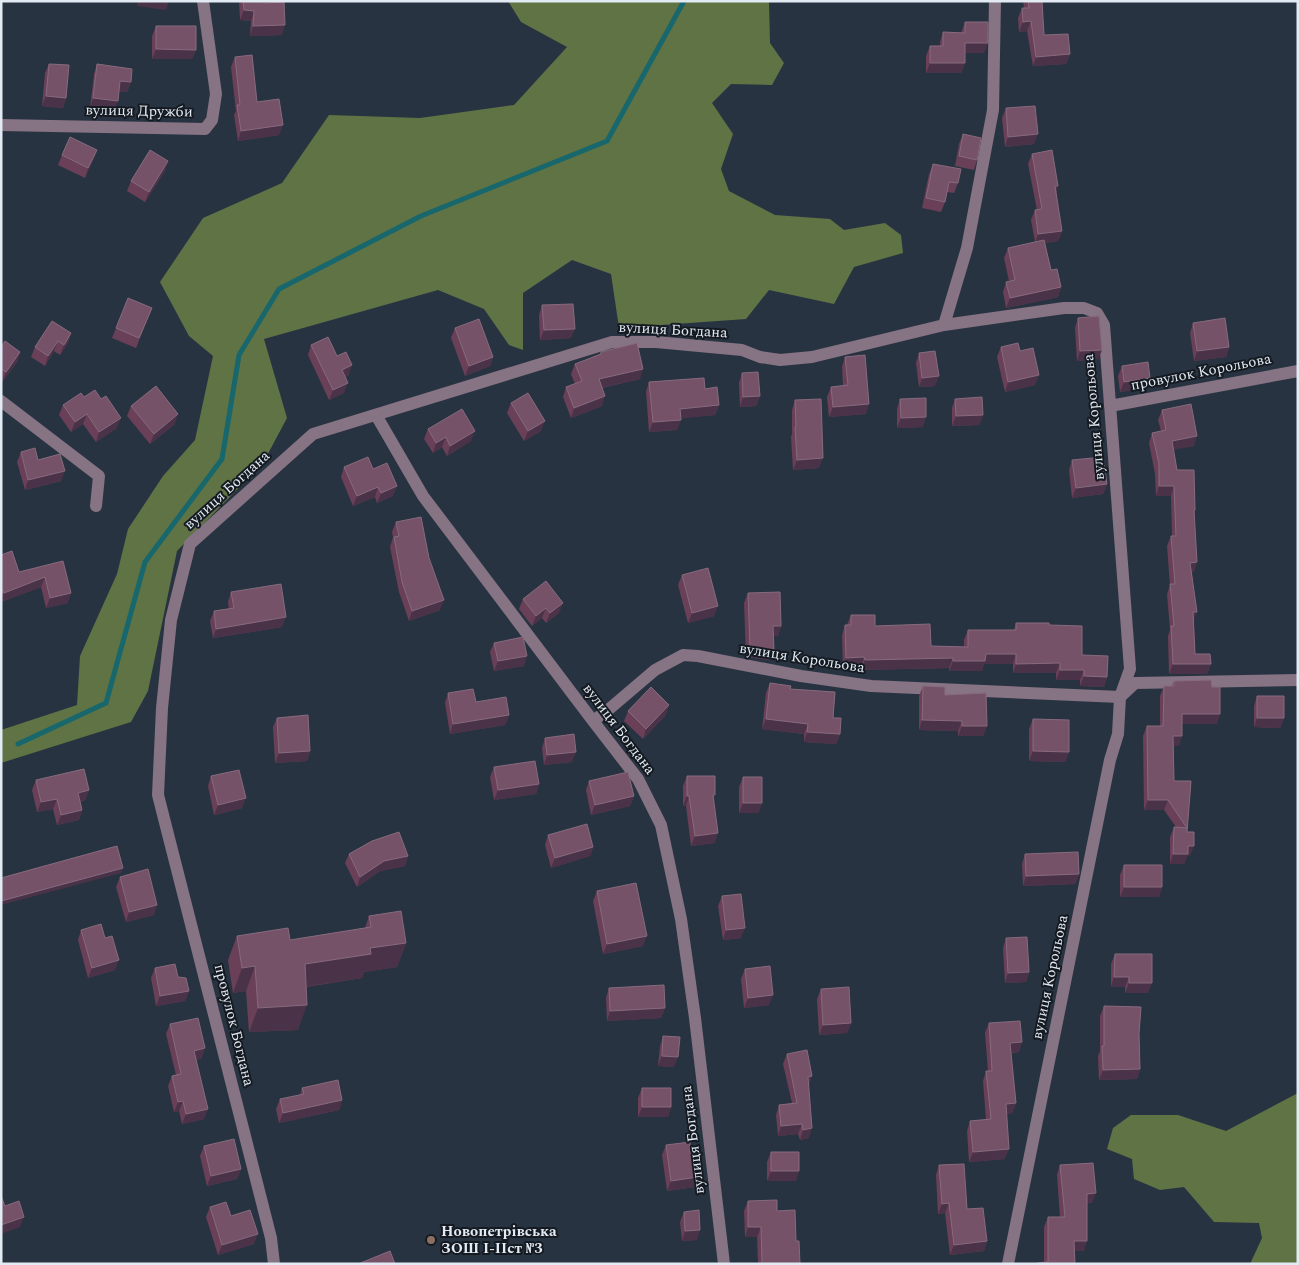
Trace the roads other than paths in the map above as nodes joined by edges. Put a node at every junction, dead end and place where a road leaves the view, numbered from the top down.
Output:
1 (203, 1) edge
2 (996, 1) edge
3 (1, 125) edge
4 (944, 325) junction
5 (1104, 342) joint
6 (1298, 371) edge
7 (1, 401) edge
8 (1110, 406) junction
9 (376, 415) junction
10 (96, 506) dead end
11 (1298, 680) edge
12 (1120, 696) junction
13 (593, 721) junction
14 (158, 796) joint
15 (274, 1264) edge
16 (724, 1264) edge
17 (1008, 1264) edge

1 - 3 street, вулиця Дружби
2 - 4 street
4 - 5 street, вулиця Богдана
4 - 9 street, вулиця Богдана
5 - 8 street, вулиця Корольова
6 - 8 street, провулок Корольова
7 - 10 street
8 - 12 street, вулиця Корольова
9 - 13 street, вулиця Богдана
9 - 14 street, вулиця Богдана
11 - 12 street
12 - 13 street, вулиця Корольова
12 - 17 street, вулиця Корольова
13 - 16 street, вулиця Богдана
14 - 15 street, провулок Богдана

